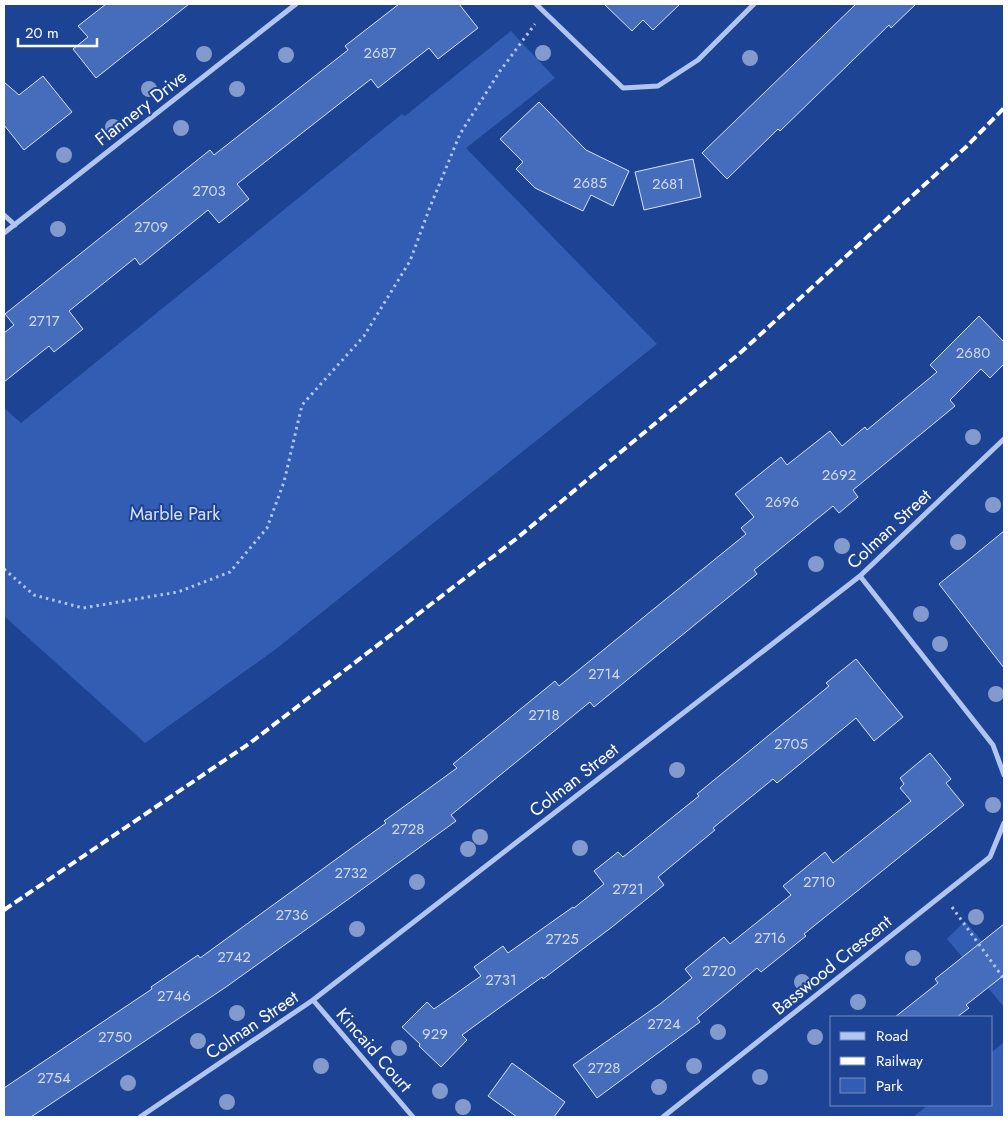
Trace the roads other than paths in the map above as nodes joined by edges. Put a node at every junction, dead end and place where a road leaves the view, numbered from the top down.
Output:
1 (296, 4) edge
2 (536, 4) edge
3 (754, 4) edge
4 (4, 215) edge
5 (15, 225) junction
6 (4, 234) edge
7 (1004, 439) edge
8 (860, 576) junction
9 (1004, 775) edge
10 (1004, 823) edge
11 (313, 1000) junction
12 (140, 1117) edge
13 (413, 1117) edge
14 (663, 1117) edge

1 - 5 street, Flannery Drive
2 - 3 street
4 - 5 street
5 - 6 street, Flannery Drive
7 - 8 street, Colman Street
8 - 9 street
8 - 11 street, Colman Street
10 - 14 street, Basswood Crescent
11 - 12 street, Colman Street
11 - 13 street, Kincaid Court

